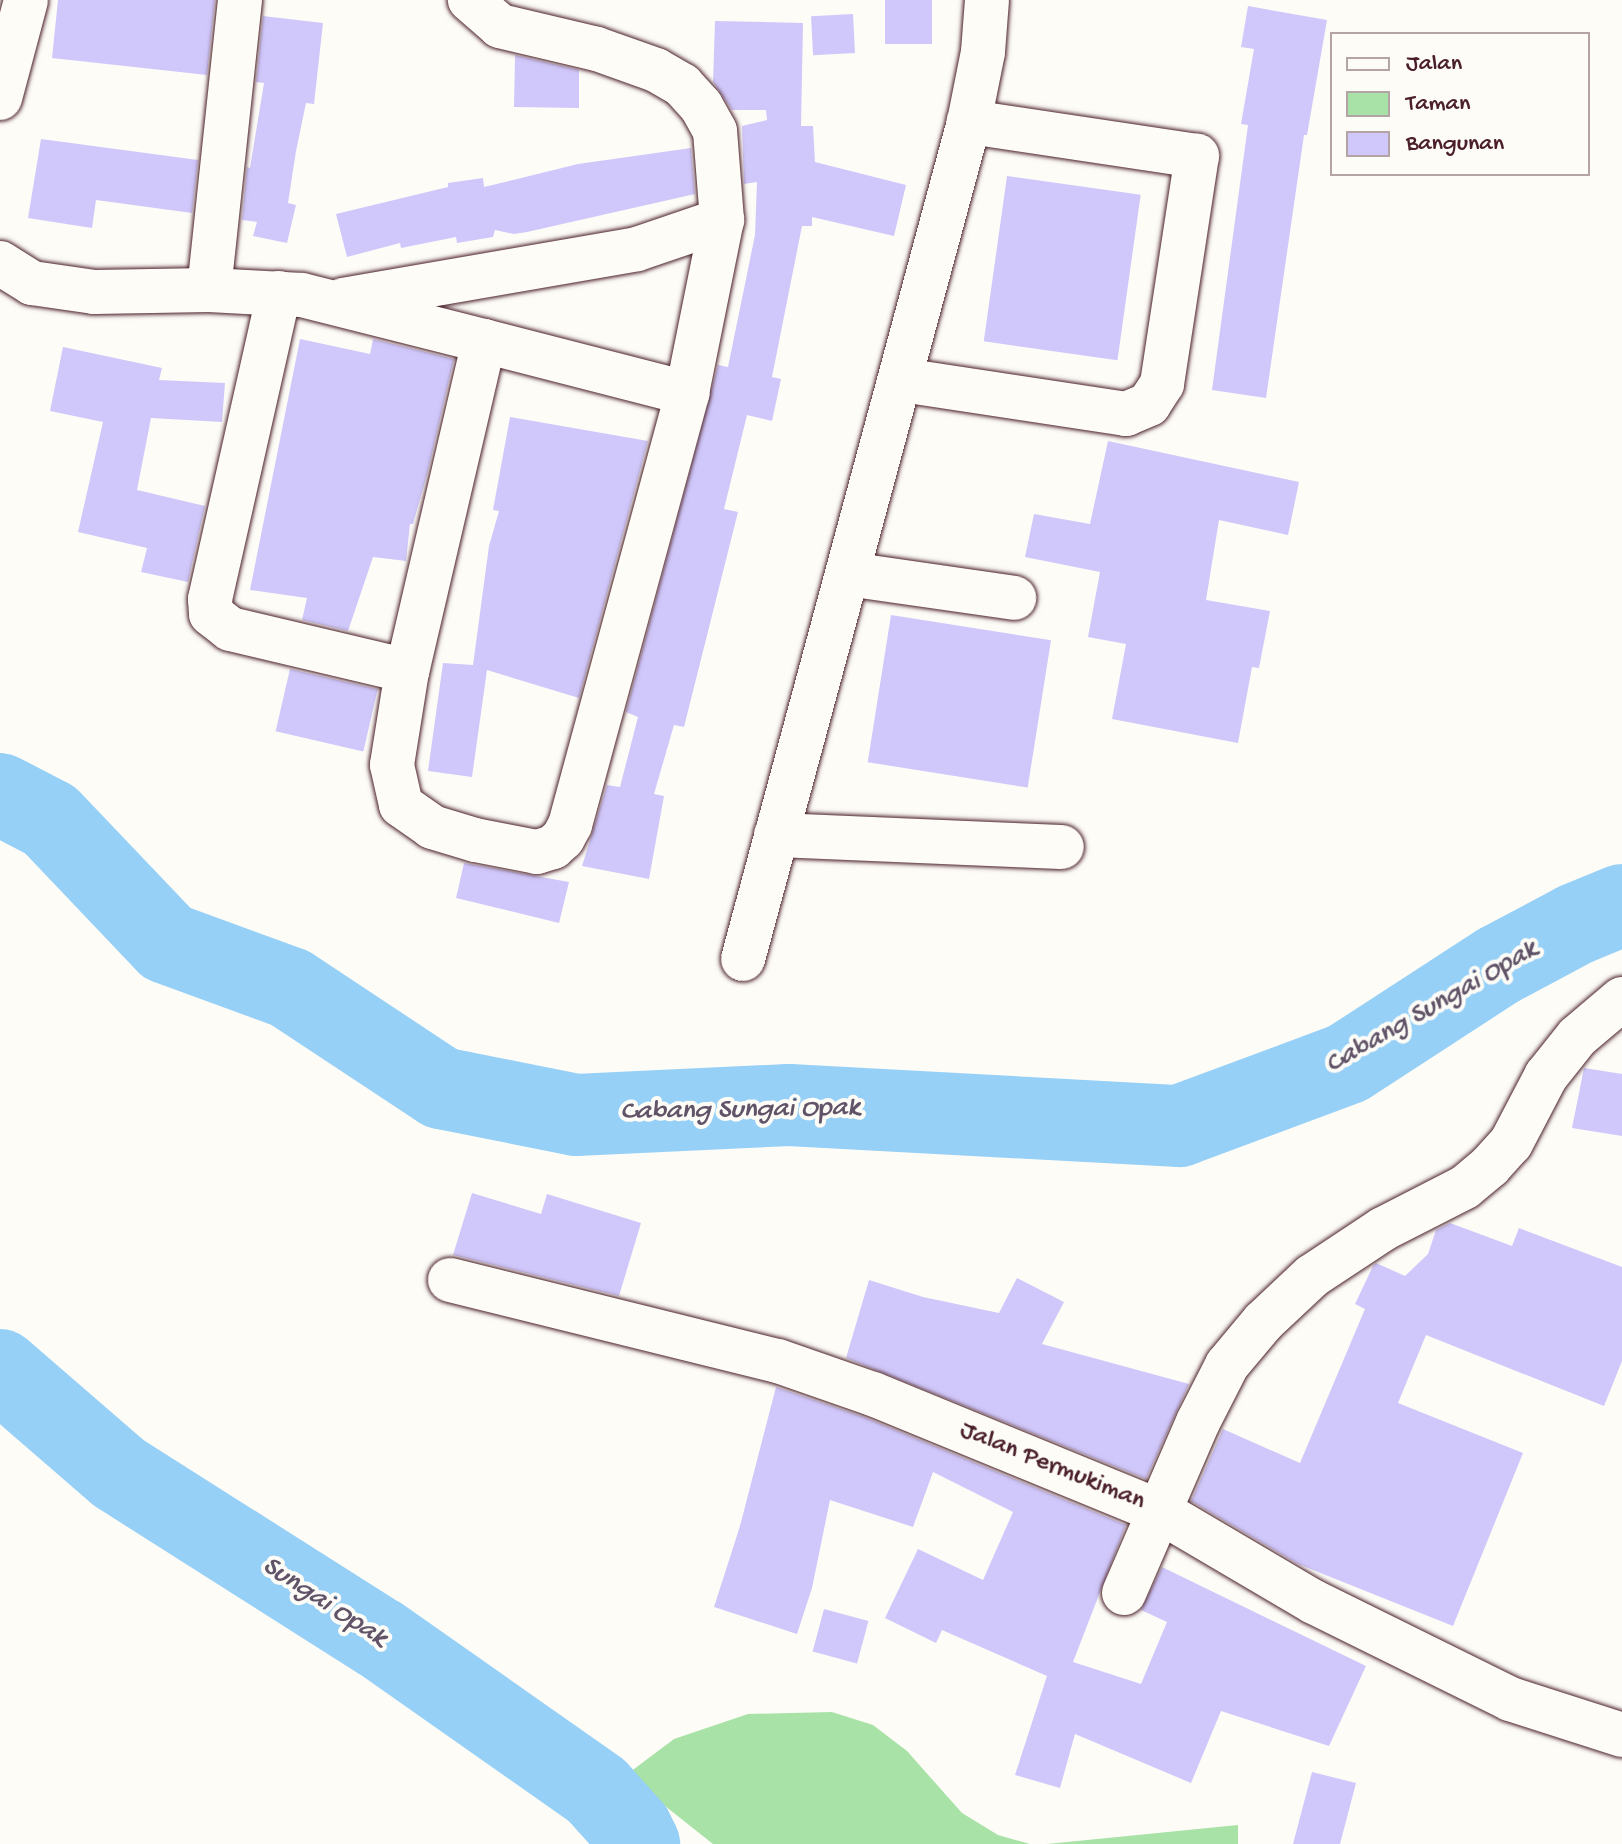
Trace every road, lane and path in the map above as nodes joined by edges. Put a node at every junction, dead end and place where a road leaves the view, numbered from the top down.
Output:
1 (26, 0) edge
2 (240, 0) edge
3 (470, 0) edge
4 (987, 0) edge
5 (0, 98) edge
6 (969, 122) junction
7 (722, 220) junction
8 (0, 263) edge
9 (209, 290) junction
10 (279, 293) junction
11 (333, 302) junction
12 (484, 341) junction
13 (902, 380) junction
14 (687, 393) junction
15 (848, 574) junction
16 (1014, 598) dead end
17 (407, 671) junction
18 (776, 835) junction
19 (1062, 847) dead end
20 (743, 959) dead end
21 (1622, 999) edge
22 (450, 1280) dead end
23 (1161, 1512) junction
24 (1124, 1593) dead end
25 (1622, 1735) edge

1 - 5 street
2 - 9 street
3 - 7 street
4 - 6 street
6 - 13 street
6 - 13 street
7 - 11 street
7 - 14 street
8 - 9 street
9 - 10 street
10 - 11 street
10 - 17 street
11 - 12 street
12 - 14 street
12 - 17 street
13 - 15 street
14 - 17 street
15 - 16 street
15 - 18 street
18 - 19 street
18 - 20 street
21 - 23 street
22 - 23 street, Jalan Permukiman
23 - 24 street
23 - 25 street, Jalan Permukiman

